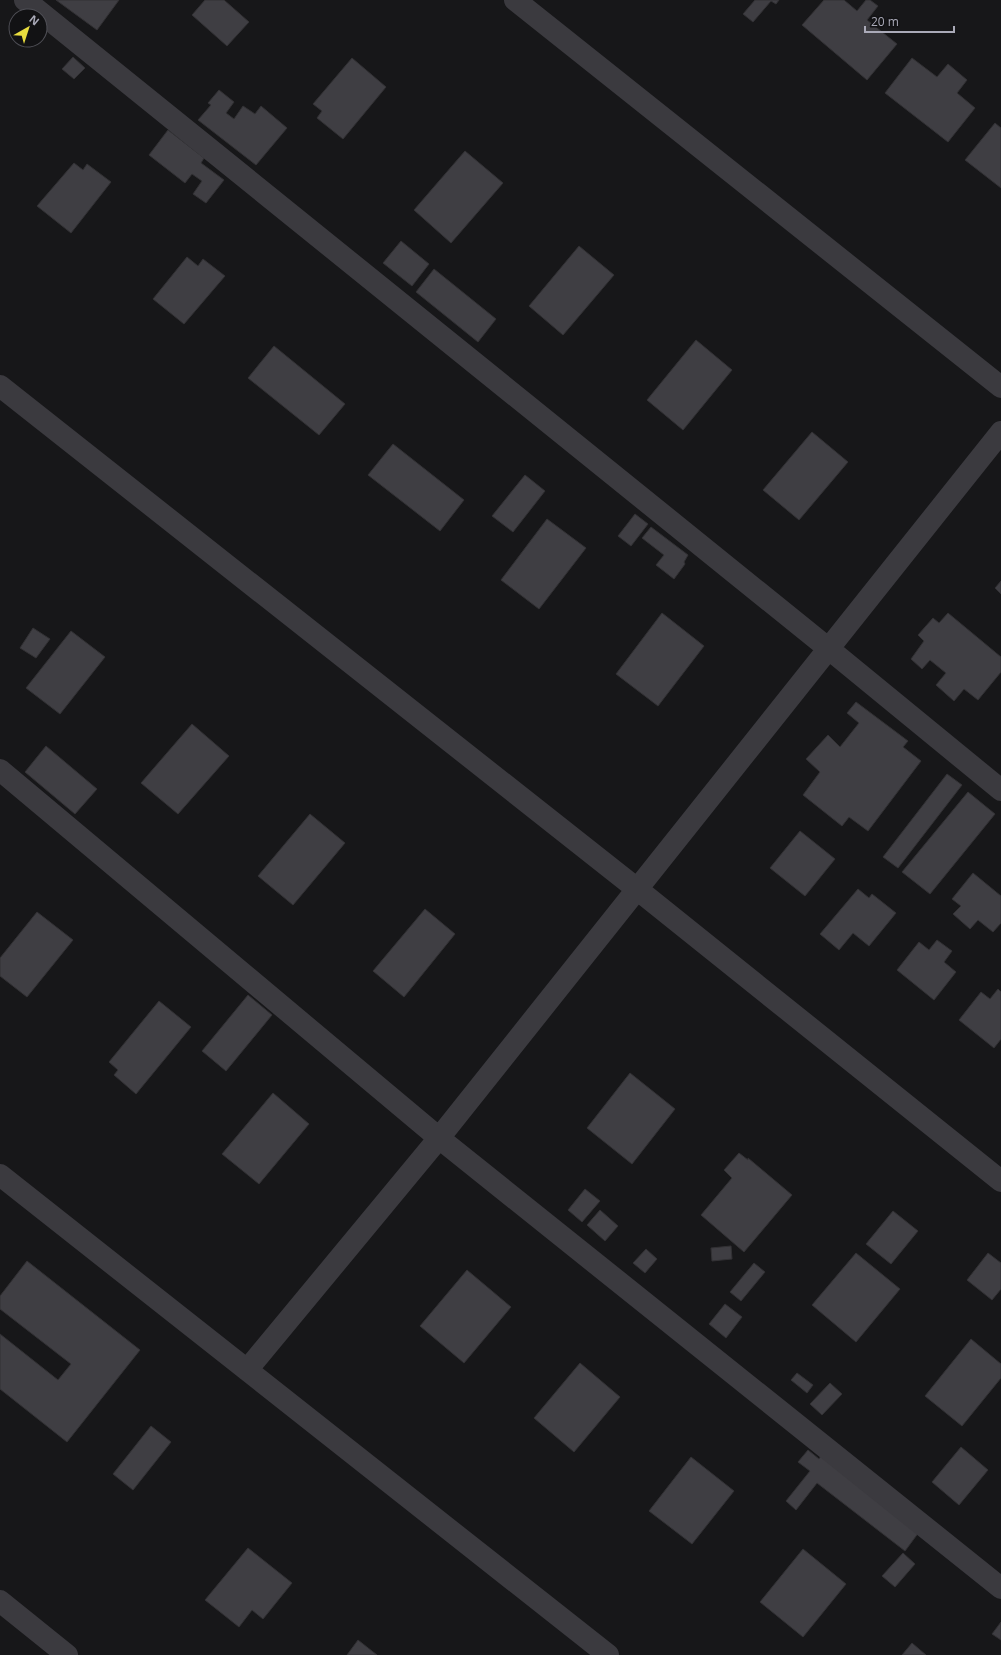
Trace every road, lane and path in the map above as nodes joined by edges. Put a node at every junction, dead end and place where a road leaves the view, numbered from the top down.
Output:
1 (25, 0) edge
2 (515, 0) edge
3 (0, 386) edge
4 (1001, 387) edge
5 (1001, 432) edge
6 (829, 649) junction
7 (0, 770) edge
8 (1001, 790) edge
9 (637, 889) junction
10 (439, 1138) junction
11 (0, 1175) edge
12 (1001, 1180) edge
13 (247, 1370) junction
14 (1001, 1588) edge
15 (0, 1602) edge
16 (67, 1655) edge
17 (608, 1655) edge

1 - 6 street
2 - 4 street
3 - 9 street
5 - 6 street
6 - 8 street
6 - 9 street
7 - 10 street
9 - 10 street
9 - 12 street
10 - 13 street
10 - 14 street
11 - 13 street
13 - 17 street
15 - 16 street

